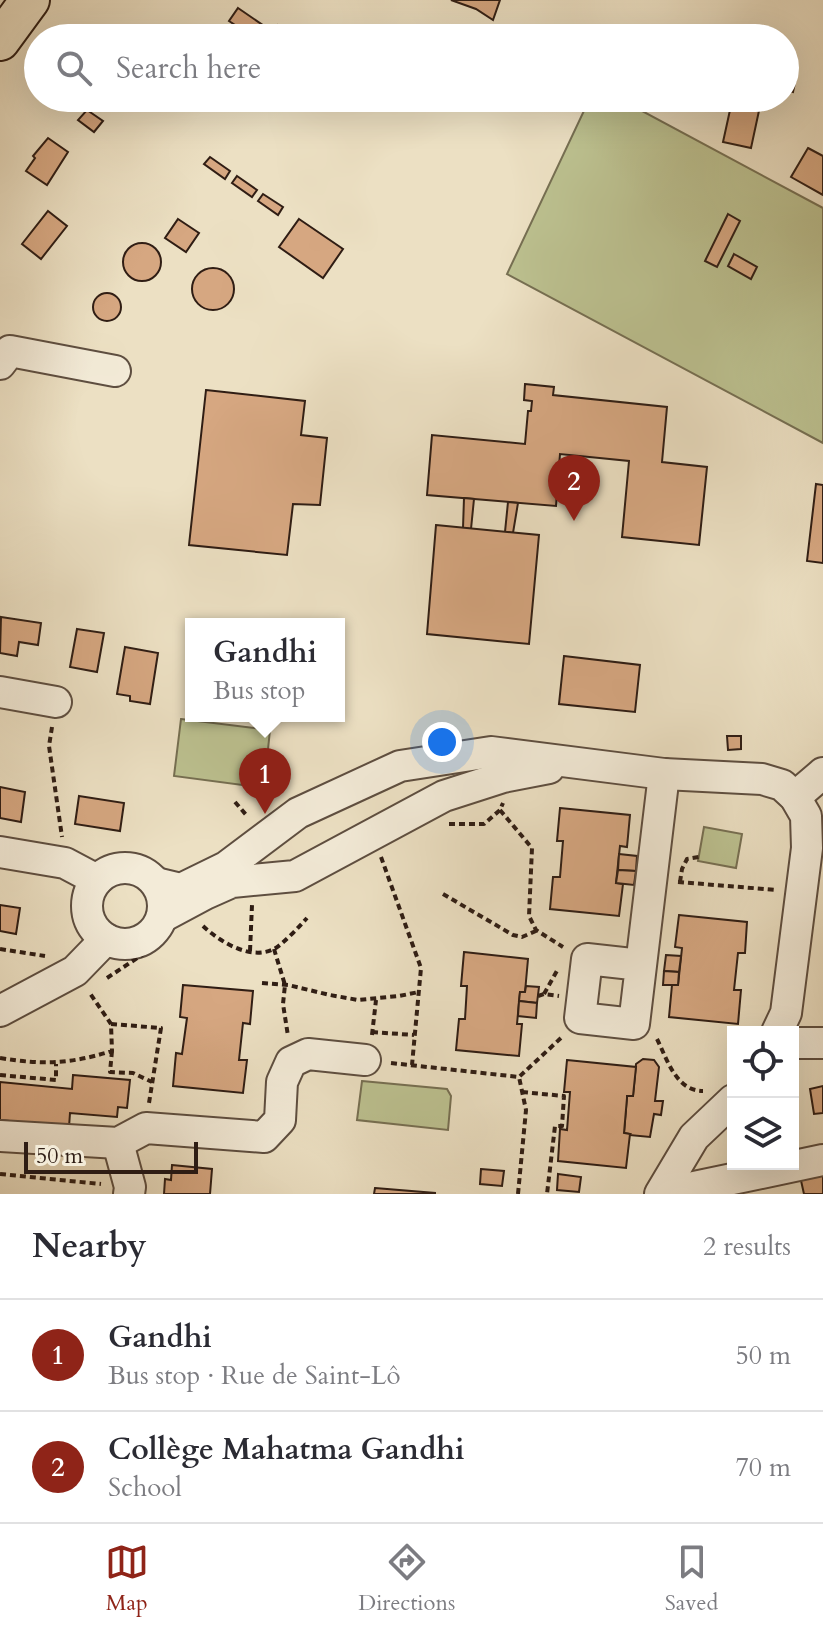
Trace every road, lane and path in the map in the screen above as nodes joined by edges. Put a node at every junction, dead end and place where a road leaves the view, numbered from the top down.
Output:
1 (20, 3) edge
2 (0, 41) edge
3 (0, 364) edge
4 (115, 371) dead end
5 (0, 692) edge
6 (56, 702) joint
7 (458, 757) junction
8 (574, 762) junction
9 (823, 773) edge
10 (664, 774) junction
11 (463, 790) junction
12 (795, 797) junction
13 (500, 810) dead end
14 (815, 827) edge
15 (0, 852) edge
16 (380, 855) dead end
17 (699, 857) dead end
18 (65, 863) junction
19 (97, 880) junction
20 (666, 881) junction
21 (156, 883) junction
22 (801, 892) junction
23 (443, 894) dead end
24 (252, 895) dead end
25 (162, 917) junction
26 (307, 918) dead end
27 (195, 919) dead end
28 (536, 930) junction
29 (106, 939) junction
30 (0, 949) edge
31 (274, 949) junction
32 (250, 951) junction
33 (587, 959) junction
34 (641, 965) junction
35 (75, 971) junction
36 (262, 983) dead end
37 (285, 985) junction
38 (419, 992) junction
39 (376, 999) junction
40 (283, 1004) dead end
41 (0, 1011) edge
42 (580, 1018) junction
43 (111, 1024) junction
44 (634, 1024) junction
45 (780, 1026) edge
46 (415, 1035) junction
47 (370, 1043) junction
48 (799, 1043) edge
49 (823, 1043) edge
50 (112, 1051) junction
51 (0, 1058) edge
52 (56, 1064) junction
53 (412, 1066) junction
54 (0, 1075) edge
55 (519, 1077) junction
56 (152, 1082) junction
57 (522, 1092) junction
58 (728, 1098) edge
59 (727, 1105) edge
60 (146, 1128) junction
61 (0, 1136) edge
62 (118, 1143) junction
63 (823, 1160) edge
64 (0, 1174) edge
65 (130, 1190) edge
66 (518, 1194) edge
67 (547, 1194) edge
68 (661, 1194) edge

1 - 2 main road
3 - 4 street
5 - 6 street
6 - 18 path
7 - 8 street
7 - 11 street
7 - 21 street
8 - 10 street
8 - 11 street
9 - 12 street
10 - 12 street
10 - 20 street
11 - 25 street
12 - 14 street
13 - 28 path
14 - 22 street
15 - 18 street
16 - 38 path
17 - 20 path
18 - 19 street
19 - 21 street
19 - 29 street
20 - 22 path
20 - 34 street
21 - 25 street
22 - 45 street
23 - 28 path
24 - 32 path
25 - 29 street
26 - 31 path
27 - 32 path
28 - 33 path
29 - 35 street
30 - 35 path
31 - 32 path
31 - 37 path
33 - 34 street
33 - 42 street
34 - 44 street
35 - 41 street
35 - 43 path
36 - 37 path
37 - 39 path
37 - 40 path
38 - 39 path
38 - 46 path
39 - 47 path
42 - 44 street
42 - 55 path
43 - 50 path
43 - 56 path
44 - 58 path
46 - 47 path
46 - 53 path
47 - 53 path
47 - 60 street
48 - 49 street
50 - 52 path
50 - 56 path
51 - 52 path
52 - 54 path
53 - 55 path
55 - 57 path
56 - 60 path
57 - 66 path
57 - 67 path
59 - 68 street
60 - 62 street
61 - 62 street
62 - 65 street
63 - 68 street
64 - 65 path

